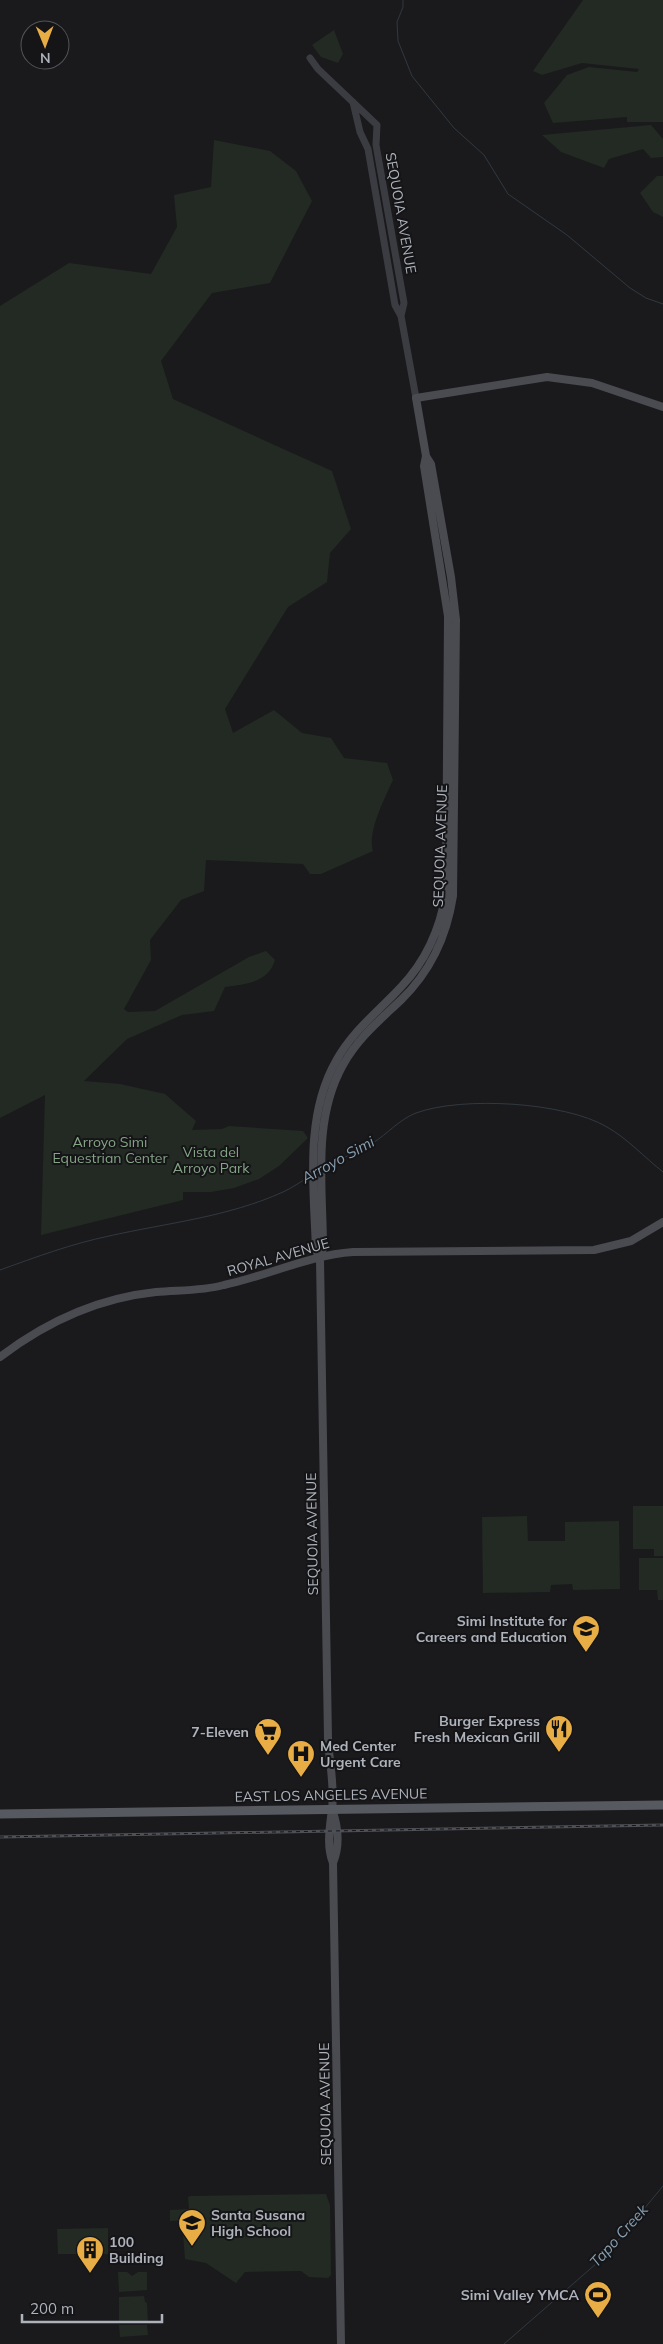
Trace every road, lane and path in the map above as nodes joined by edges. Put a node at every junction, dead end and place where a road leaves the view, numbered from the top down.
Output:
1 (310, 58) dead end
2 (353, 102) junction
3 (370, 118) junction
4 (359, 124) junction
5 (401, 316) junction
6 (416, 398) junction
7 (663, 407) edge
8 (426, 456) junction
9 (663, 1222) edge
10 (320, 1259) junction
11 (0, 1357) edge
12 (663, 1804) edge
13 (332, 1809) junction
14 (0, 1814) edge
15 (341, 2344) edge

1 - 2 street, SEQUOIA AVENUE
2 - 3 street, SEQUOIA AVENUE
2 - 4 street, SEQUOIA AVENUE
3 - 4 street
3 - 5 street, SEQUOIA AVENUE
4 - 5 street, SEQUOIA AVENUE
5 - 6 street, SEQUOIA AVENUE
6 - 7 main road
6 - 8 main road, SEQUOIA AVENUE
8 - 10 main road, SEQUOIA AVENUE
8 - 10 main road, SEQUOIA AVENUE
9 - 10 main road, ROYAL AVENUE
10 - 11 main road, ROYAL AVENUE
10 - 13 main road, SEQUOIA AVENUE
12 - 13 main road, EAST LOS ANGELES AVENUE
13 - 14 main road, EAST LOS ANGELES AVENUE
13 - 15 main road, SEQUOIA AVENUE

